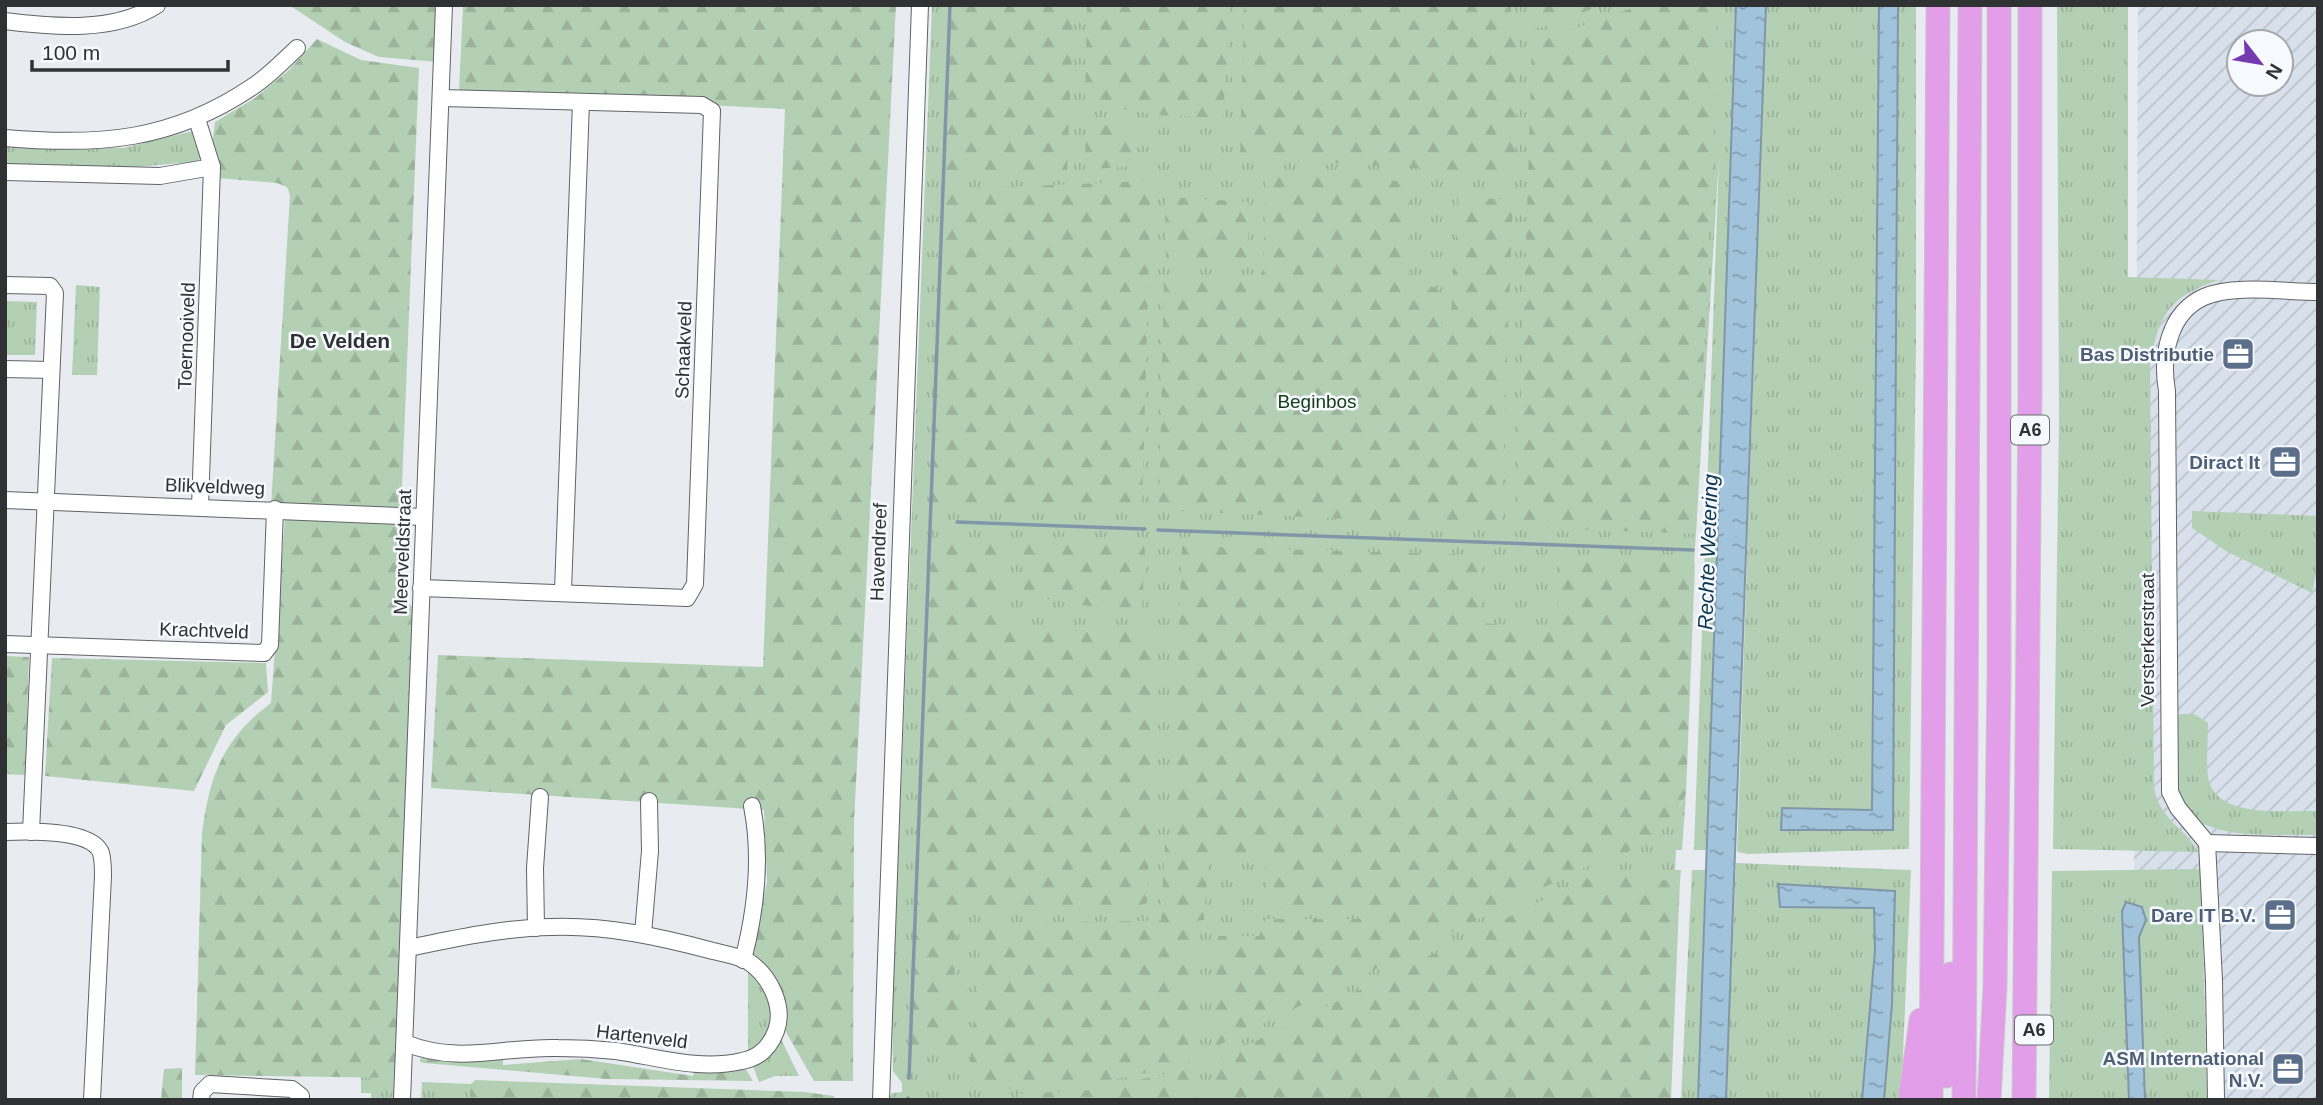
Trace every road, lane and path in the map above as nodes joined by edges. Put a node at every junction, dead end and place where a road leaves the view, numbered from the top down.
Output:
1 (157, 5) edge
2 (444, 5) edge
3 (920, 5) edge
4 (1938, 5) edge
5 (1970, 5) edge
6 (1999, 5) edge
7 (2030, 5) edge
8 (5, 21) edge
9 (297, 48) dead end
10 (442, 98) junction
11 (581, 102) junction
12 (197, 119) junction
13 (5, 138) edge
14 (212, 167) junction
15 (5, 172) edge
16 (5, 285) edge
17 (2318, 292) edge
18 (5, 369) edge
19 (51, 370) junction
20 (5, 500) edge
21 (45, 502) junction
22 (200, 507) junction
23 (275, 509) junction
24 (424, 517) junction
25 (421, 588) junction
26 (563, 591) junction
27 (5, 644) edge
28 (39, 645) junction
29 (540, 797) dead end
30 (649, 802) dead end
31 (752, 806) dead end
32 (5, 832) edge
33 (31, 832) junction
34 (2207, 843) junction
35 (2318, 846) edge
36 (1963, 860) junction
37 (536, 928) junction
38 (643, 934) junction
39 (410, 948) junction
40 (743, 960) junction
41 (2026, 961) junction
42 (1932, 964) junction
43 (405, 1044) junction
44 (92, 1100) edge
45 (201, 1100) edge
46 (300, 1100) edge
47 (402, 1100) edge
48 (881, 1100) edge
49 (1910, 1100) edge
50 (1931, 1100) edge
51 (1944, 1100) edge
52 (1964, 1100) edge
53 (1989, 1100) edge
54 (2024, 1100) edge
55 (2039, 1100) edge
56 (2216, 1100) edge

1 - 8 street
2 - 10 street, Meerveldstraat
3 - 48 street, Havendreef
4 - 42 highway
5 - 36 highway
6 - 53 highway, A6
7 - 41 highway, A6
9 - 12 street
10 - 11 street, Schaakveld
10 - 24 street, Meerveldstraat
11 - 26 street
11 - 26 street, Schaakveld
12 - 13 street
12 - 14 street, Toernooiveld
14 - 15 street
14 - 22 street, Toernooiveld
16 - 19 street
17 - 34 street, Versterkerstraat
18 - 19 street
19 - 21 street
20 - 21 street, Blikveldweg
21 - 22 street, Blikveldweg
21 - 28 street
22 - 23 street, Blikveldweg
23 - 24 street, Blikveldweg
23 - 28 street, Krachtveld
24 - 25 street, Meerveldstraat
25 - 26 street, Schaakveld
25 - 39 street, Meerveldstraat
27 - 28 street, Krachtveld
28 - 33 street
29 - 37 street
30 - 38 street
31 - 40 street
32 - 33 street
33 - 44 street
34 - 35 street
34 - 56 street
36 - 51 highway
36 - 52 highway
37 - 38 street, Hartenveld
37 - 39 street, Hartenveld
38 - 40 street, Hartenveld
39 - 43 street, Meerveldstraat
40 - 43 street, Hartenveld
41 - 54 highway, A6
41 - 55 highway, A6
42 - 49 highway
42 - 50 highway
43 - 47 street, Meerveldstraat
45 - 46 street

